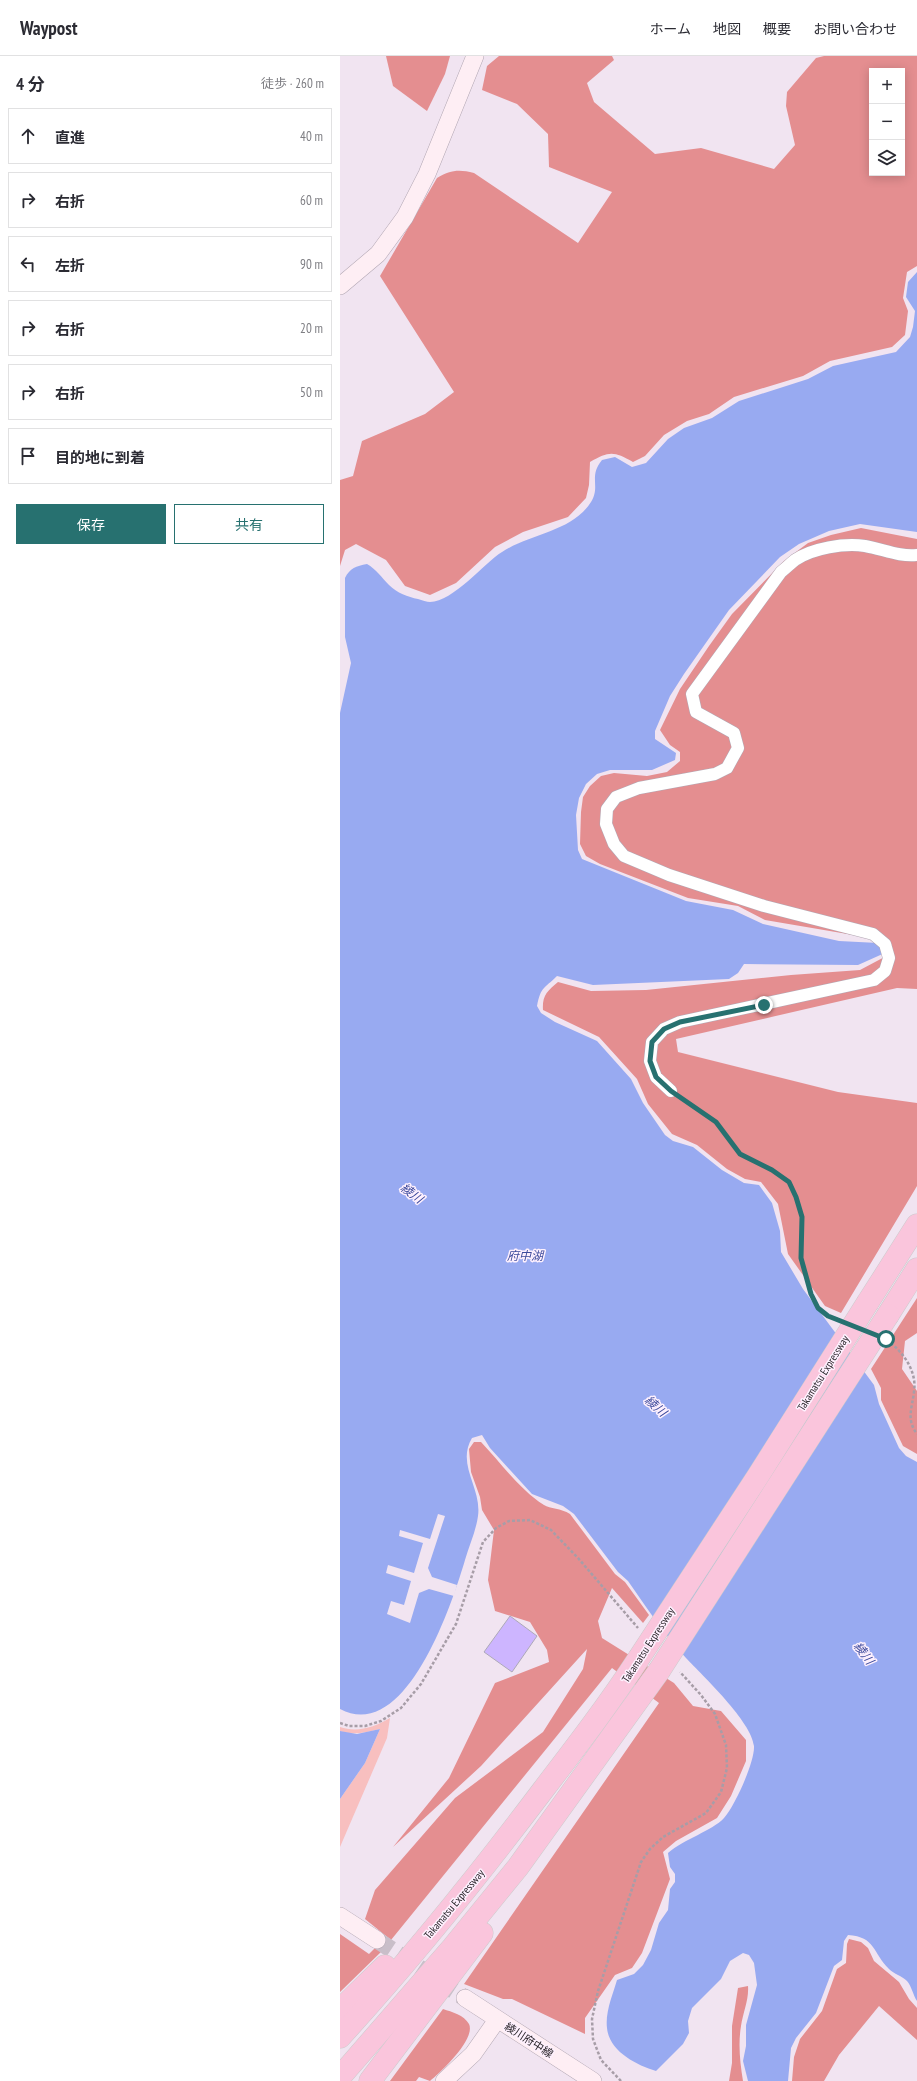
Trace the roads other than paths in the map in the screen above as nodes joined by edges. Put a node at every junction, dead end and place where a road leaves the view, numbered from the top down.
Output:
1 (475, 56) edge
2 (340, 286) edge
3 (917, 555) edge
4 (671, 1091) road end
5 (917, 1225) edge
6 (917, 1270) edge
7 (630, 1713) junction
8 (494, 1856) junction
9 (340, 1916) edge
10 (377, 1940) tunnel mouth
11 (465, 1998) tunnel mouth
12 (340, 2010) edge
13 (498, 2020) junction
14 (340, 2037) edge
15 (340, 2077) edge
16 (370, 2081) edge
17 (444, 2081) edge
18 (593, 2081) edge

1 - 2 street
3 - 4 street
5 - 8 highway, Takamatsu Expressway, bridge
6 - 7 highway, Takamatsu Expressway, bridge
7 - 15 highway, Takamatsu Expressway
7 - 16 highway
8 - 12 highway
8 - 14 highway, Takamatsu Expressway
9 - 10 street
11 - 13 street, 綾川府中線
13 - 17 street
13 - 18 street, 綾川府中線

